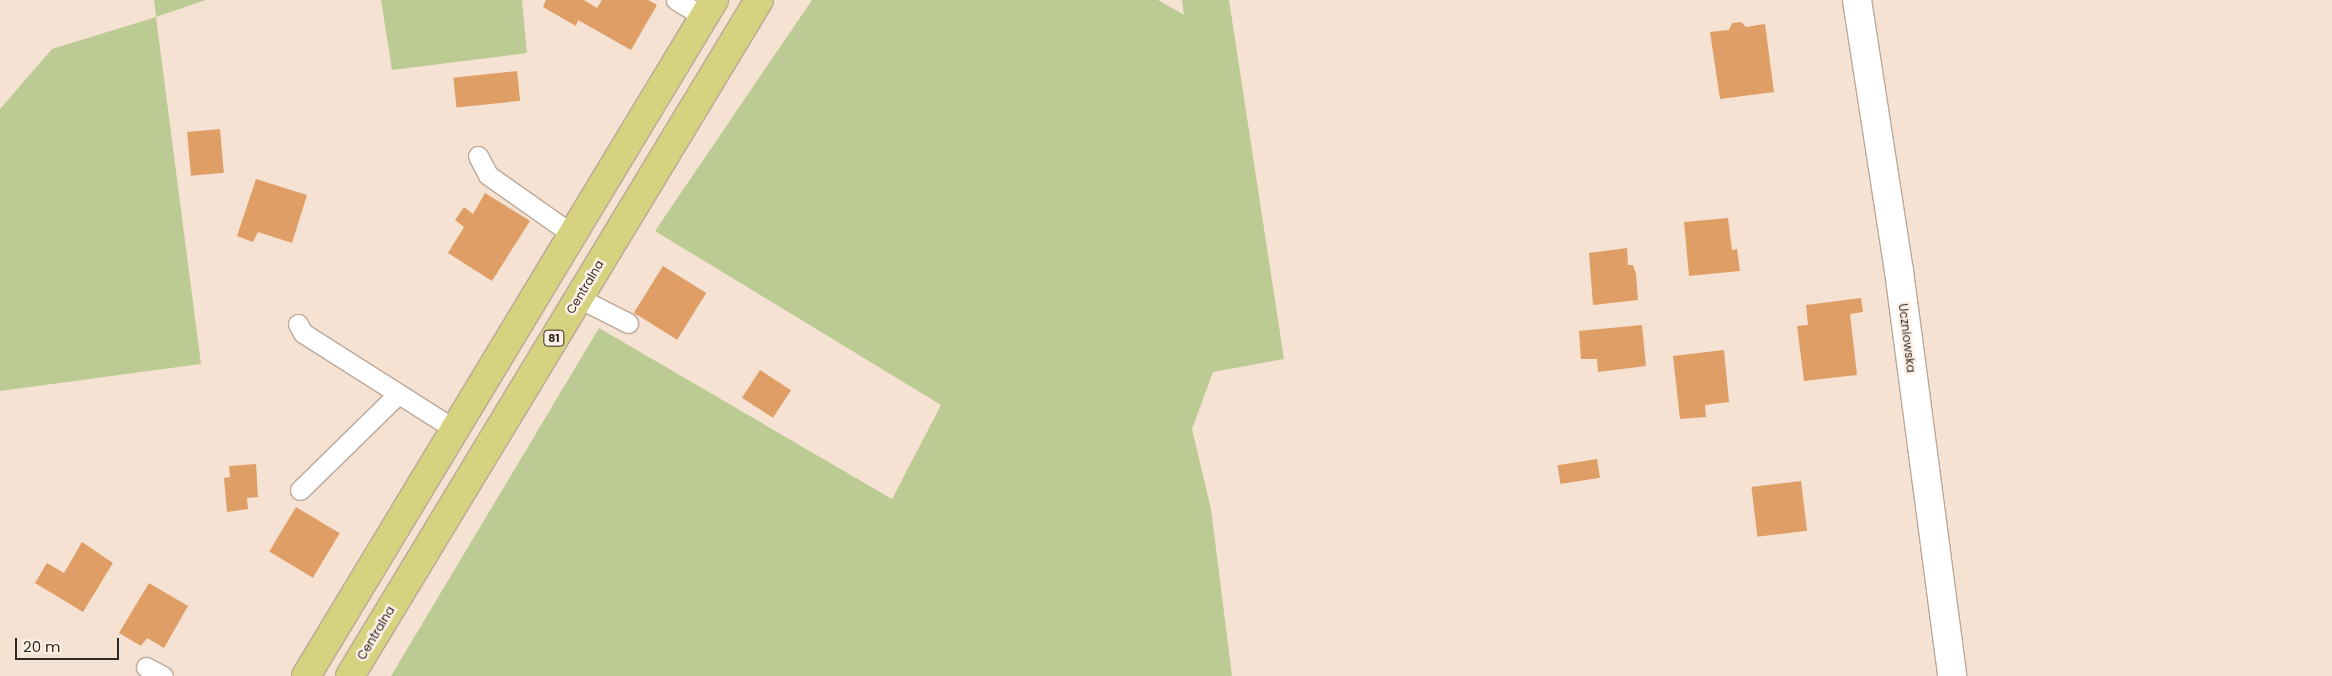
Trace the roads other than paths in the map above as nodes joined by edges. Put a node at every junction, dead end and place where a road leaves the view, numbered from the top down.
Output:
1 (676, 0) edge
2 (759, 0) edge
3 (1857, 0) edge
4 (709, 9) edge
5 (478, 156) dead end
6 (572, 234) junction
7 (579, 298) junction
8 (298, 324) dead end
9 (628, 324) dead end
10 (398, 394) junction
11 (454, 429) junction
12 (300, 490) dead end
13 (146, 667) dead end
14 (163, 676) edge
15 (306, 676) edge
16 (350, 676) edge
17 (1952, 676) edge

1 - 4 lane
2 - 7 main road, Centralna / 81
3 - 17 street, Uczniowska
4 - 6 main road
5 - 6 lane
6 - 11 main road
7 - 9 lane
7 - 16 main road, Centralna / 81
8 - 10 lane
10 - 11 lane
10 - 12 lane
11 - 15 main road
13 - 14 lane

